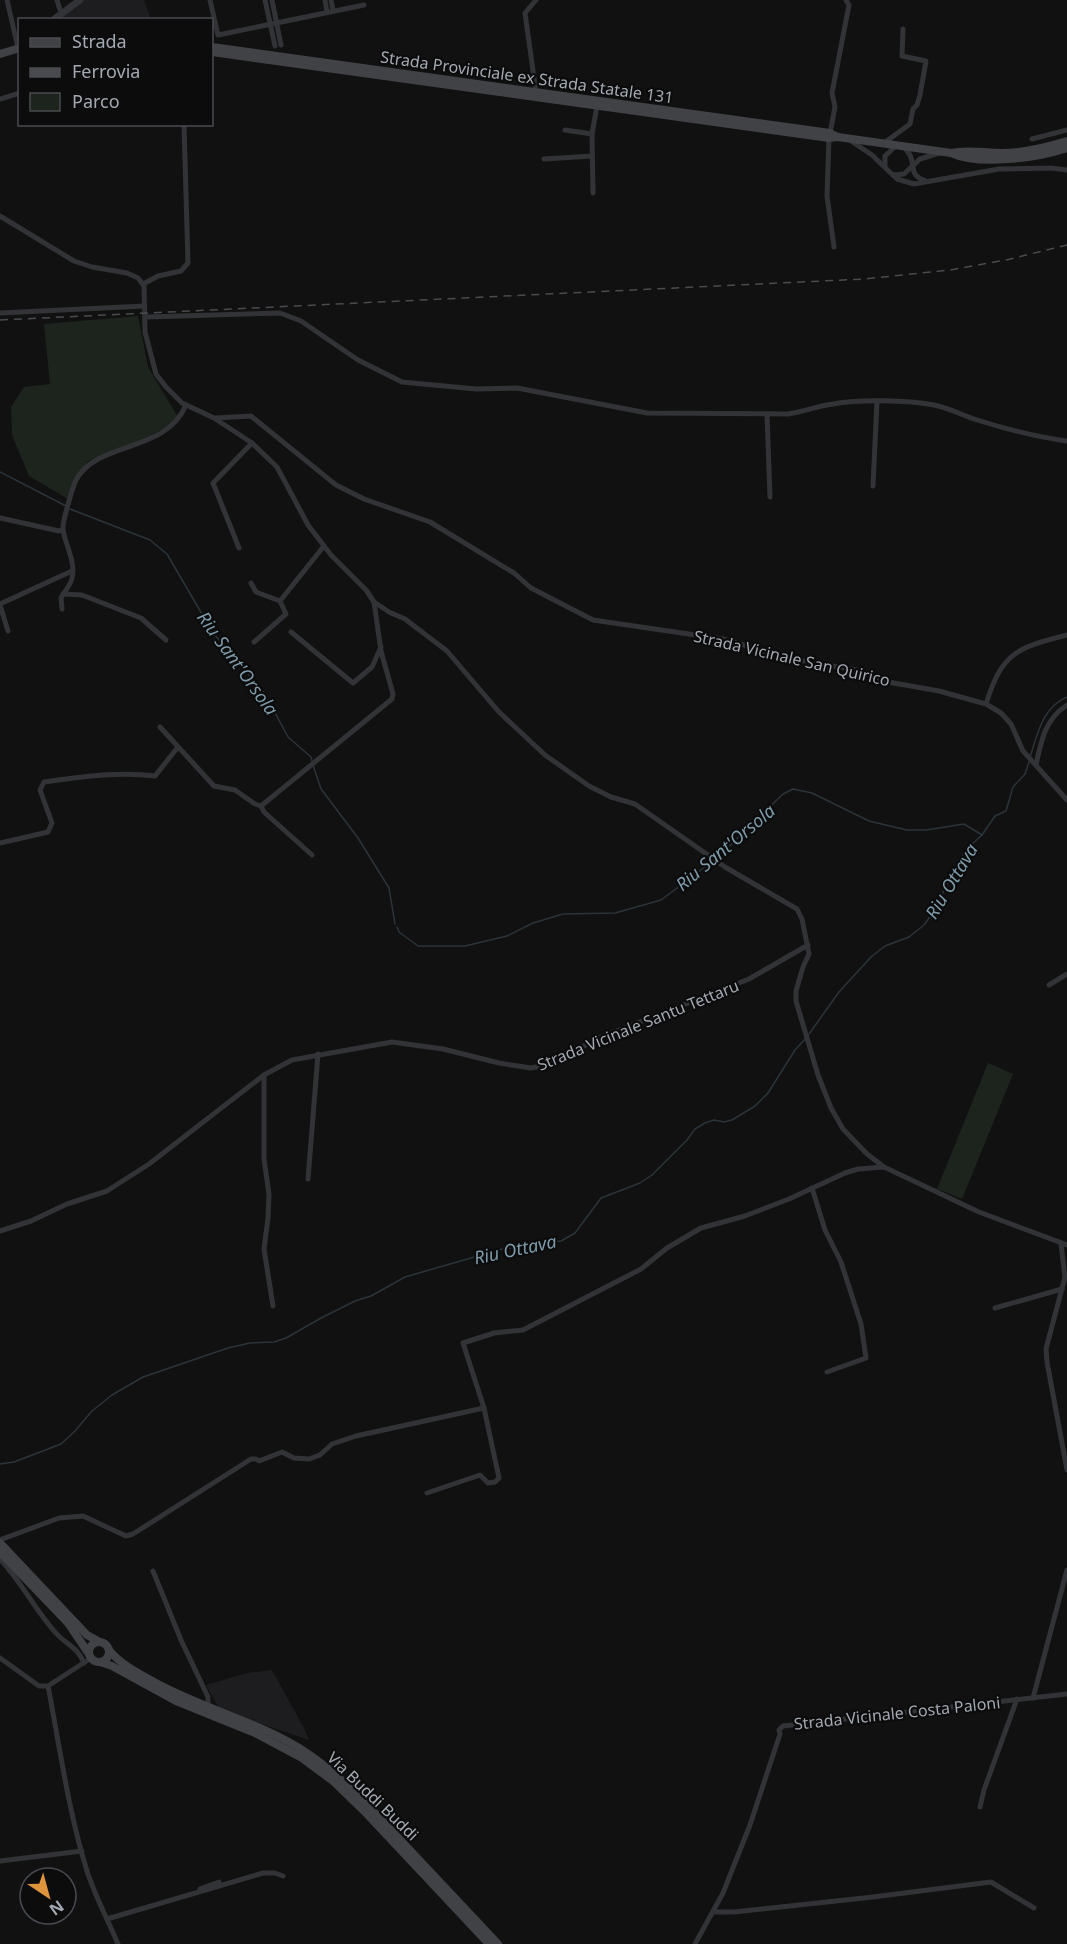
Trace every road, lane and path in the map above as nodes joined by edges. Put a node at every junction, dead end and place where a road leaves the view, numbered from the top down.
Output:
1 (7, 0) edge
2 (57, 0) edge
3 (80, 0) edge
4 (210, 0) edge
5 (265, 0) edge
6 (272, 0) edge
7 (325, 0) edge
8 (331, 0) edge
9 (536, 0) edge
10 (846, 0) edge
11 (364, 5) dead end
12 (330, 11) junction
13 (57, 17) edge
14 (273, 23) junction
15 (903, 29) dead end
16 (18, 44) edge
17 (278, 46) dead end
18 (213, 47) edge
19 (18, 48) edge
20 (213, 52) edge
21 (0, 54) edge
22 (536, 92) junction
23 (18, 94) edge
24 (0, 99) edge
25 (597, 106) junction
26 (1067, 122) edge
27 (184, 126) edge
28 (565, 130) dead end
29 (1066, 130) edge
30 (592, 134) junction
31 (832, 136) junction
32 (848, 138) junction
33 (1032, 139) dead end
34 (1067, 141) edge
35 (884, 143) junction
36 (900, 146) junction
37 (1067, 148) edge
38 (948, 152) junction
39 (592, 156) junction
40 (544, 159) dead end
41 (911, 165) junction
42 (885, 167) junction
43 (1067, 170) edge
44 (892, 174) junction
45 (930, 183) junction
46 (593, 193) dead end
47 (0, 216) edge
48 (834, 247) dead end
49 (143, 284) junction
50 (145, 306) junction
51 (0, 313) edge
52 (145, 317) junction
53 (877, 401) junction
54 (186, 405) junction
55 (767, 414) junction
56 (214, 418) junction
57 (1067, 441) edge
58 (252, 443) junction
59 (873, 486) dead end
60 (770, 497) dead end
61 (0, 518) edge
62 (63, 530) junction
63 (324, 546) junction
64 (239, 548) dead end
65 (72, 571) junction
66 (251, 583) dead end
67 (63, 594) junction
68 (280, 601) junction
69 (374, 602) junction
70 (0, 604) edge
71 (62, 609) dead end
72 (8, 631) dead end
73 (291, 632) dead end
74 (1067, 635) edge
75 (166, 640) dead end
76 (254, 642) dead end
77 (381, 647) junction
78 (986, 704) junction
79 (1067, 705) edge
80 (160, 727) dead end
81 (178, 747) junction
82 (1032, 760) junction
83 (1067, 800) edge
84 (261, 806) junction
85 (0, 843) edge
86 (312, 855) dead end
87 (808, 945) junction
88 (1067, 974) edge
89 (1049, 985) dead end
90 (318, 1054) junction
91 (264, 1075) junction
92 (884, 1167) junction
93 (308, 1179) dead end
94 (812, 1188) junction
95 (0, 1231) edge
96 (1064, 1244) edge
97 (1062, 1289) junction
98 (273, 1306) dead end
99 (995, 1308) dead end
100 (826, 1371) dead end
101 (484, 1408) junction
102 (1065, 1448) edge
103 (1067, 1470) edge
104 (427, 1493) dead end
105 (0, 1541) edge
106 (0, 1552) edge
107 (0, 1559) edge
108 (1067, 1570) edge
109 (153, 1571) dead end
110 (31, 1584) junction
111 (20, 1585) junction
112 (98, 1641) junction
113 (110, 1650) junction
114 (88, 1658) junction
115 (0, 1659) edge
116 (100, 1662) junction
117 (48, 1686) junction
118 (1067, 1694) edge
119 (1033, 1698) junction
120 (1017, 1699) junction
121 (208, 1707) junction
122 (980, 1807) dead end
123 (82, 1851) junction
124 (0, 1861) edge
125 (284, 1876) dead end
126 (219, 1882) dead end
127 (1034, 1908) dead end
128 (714, 1912) junction
129 (106, 1917) junction
130 (118, 1944) edge
131 (489, 1944) edge
132 (498, 1944) edge
133 (694, 1944) edge

1 - 16 street
2 - 13 street
3 - 13 street
4 - 14 street
5 - 14 street
6 - 14 street
7 - 12 street
8 - 12 street
9 - 22 street
10 - 31 street
11 - 12 street
12 - 14 street
14 - 17 street
15 - 35 street
18 - 22 main road, Strada Provinciale ex Strada Statale 131
19 - 21 main road
20 - 25 main road, Strada Provinciale ex Strada Statale 131
22 - 31 main road, Strada Provinciale ex Strada Statale 131
23 - 24 street
25 - 30 street
25 - 31 main road, Strada Provinciale ex Strada Statale 131
26 - 29 street
27 - 49 street
28 - 30 street
29 - 33 street
30 - 39 street
31 - 32 main road, Strada Provinciale ex Strada Statale 131
31 - 48 street
32 - 35 main road, Strada Provinciale ex Strada Statale 131
32 - 42 street
34 - 38 main road, Strada Provinciale ex Strada Statale 131
35 - 36 main road, Strada Provinciale ex Strada Statale 131
36 - 38 main road, Strada Provinciale ex Strada Statale 131
36 - 41 street
36 - 42 street
37 - 38 main road, Strada Provinciale ex Strada Statale 131
38 - 41 street
39 - 40 street
39 - 46 street
41 - 44 street
41 - 45 street
42 - 44 street
43 - 45 street
44 - 45 street
47 - 49 street
49 - 50 street
50 - 51 street
50 - 52 street
52 - 54 street
52 - 55 street
53 - 55 street
53 - 57 street
53 - 59 street
54 - 56 street
54 - 62 street
55 - 60 street
56 - 58 street
56 - 78 street, Strada Vicinale San Quirico
58 - 63 street
58 - 64 street
61 - 62 street
62 - 65 street
63 - 68 street
63 - 69 street
65 - 67 street
65 - 70 street
66 - 68 street
67 - 71 street
67 - 75 street
68 - 76 street
69 - 77 street
69 - 87 street
70 - 72 street
73 - 77 street
74 - 78 street
77 - 84 street
78 - 82 street, Strada Vicinale San Quirico
79 - 82 street
80 - 81 street
81 - 84 street
81 - 85 street
82 - 83 street, Strada Vicinale San Quirico
84 - 86 street
87 - 90 street, Strada Vicinale Santu Tettaru
87 - 92 street
88 - 89 street
90 - 91 street, Strada Vicinale Santu Tettaru
90 - 93 street
91 - 95 street, Strada Vicinale Santu Tettaru
91 - 98 street
92 - 94 street
92 - 96 street
94 - 100 street
94 - 101 street
96 - 97 street
97 - 99 street
97 - 102 street
101 - 104 street
101 - 105 street
102 - 103 street
105 - 112 main road
106 - 110 main road
107 - 111 street
108 - 119 street
109 - 121 street
110 - 111 street
110 - 114 main road
111 - 114 street
112 - 113 main road
112 - 114 main road
113 - 116 main road
113 - 121 main road, Via Buddi Buddi
114 - 116 main road
114 - 117 street
115 - 117 street
116 - 131 main road, Via Buddi Buddi
117 - 123 street
118 - 119 street, Strada Vicinale Costa Paloni
119 - 120 street, Strada Vicinale Costa Paloni
120 - 122 street
120 - 128 street, Strada Vicinale Costa Paloni
121 - 132 main road, Via Buddi Buddi
123 - 124 street
123 - 129 street
125 - 129 street
126 - 129 street
127 - 128 street
128 - 133 street, Strada Vicinale Costa Paloni
129 - 130 street

